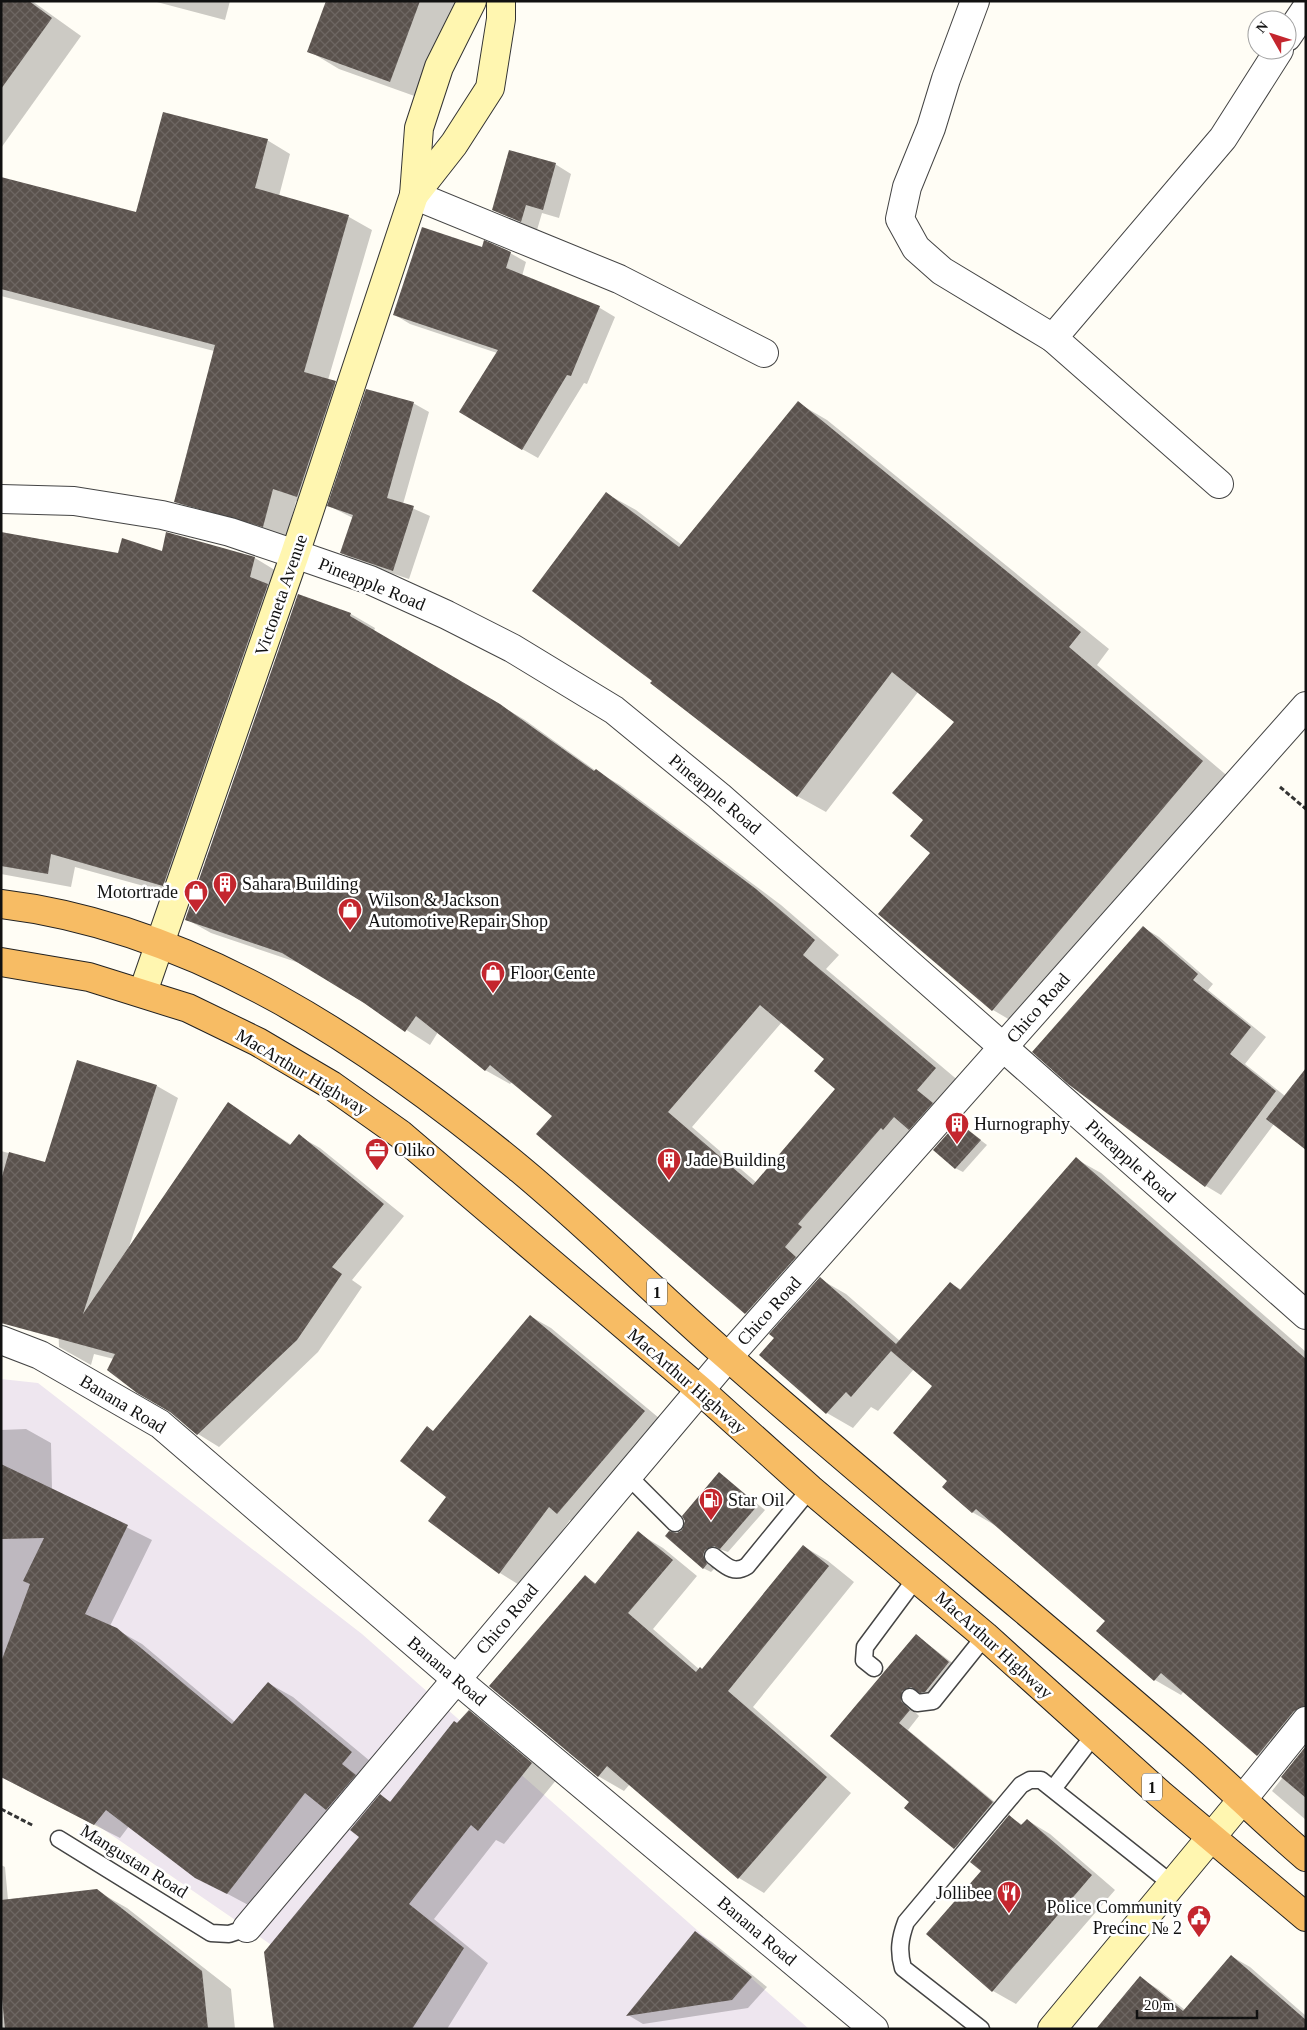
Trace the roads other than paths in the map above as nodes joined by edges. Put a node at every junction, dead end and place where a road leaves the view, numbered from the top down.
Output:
1 (472, 1) edge
2 (501, 1) edge
3 (975, 1) edge
4 (1306, 9) edge
5 (1297, 22) edge
6 (1273, 60) edge
7 (414, 196) junction
8 (1054, 338) junction
9 (764, 353) dead end
10 (1219, 484) dead end
11 (1, 499) edge
12 (295, 554) junction
13 (1306, 706) edge
14 (1, 904) edge
15 (160, 943) junction
16 (1, 962) edge
17 (142, 992) junction
18 (1003, 1047) junction
19 (1306, 1315) edge
20 (1, 1340) edge
21 (728, 1357) junction
22 (700, 1390) junction
23 (628, 1476) junction
24 (810, 1490) junction
25 (675, 1523) dead end
26 (713, 1556) dead end
27 (917, 1577) junction
28 (985, 1636) junction
29 (874, 1668) dead end
30 (456, 1679) junction
31 (910, 1697) dead end
32 (1306, 1722) edge
33 (1094, 1736) junction
34 (1053, 1789) junction
35 (1242, 1800) junction
36 (1211, 1836) junction
37 (59, 1839) road end
38 (1306, 1857) edge
39 (1172, 1884) junction
40 (1306, 1917) edge
41 (247, 1928) joint
42 (874, 2029) edge
43 (981, 2029) edge
44 (1052, 2029) edge

1 - 7 main road, Victoneta Avenue
2 - 7 main road, Victoneta Avenue
3 - 8 street
4 - 5 street
6 - 8 street
7 - 9 street
7 - 12 main road, Victoneta Avenue
8 - 10 street
11 - 12 street, Pineapple Road
12 - 15 main road, Victoneta Avenue
12 - 18 street, Pineapple Road
13 - 18 street, Chico Road
14 - 15 highway, 1
15 - 17 main road, Victoneta Avenue
15 - 21 highway, 1
16 - 17 highway, MacArthur Highway / 1
17 - 22 highway, MacArthur Highway / 1
18 - 19 street, Pineapple Road
18 - 21 street, Chico Road
20 - 30 street, Banana Road
21 - 22 street, Chico Road
21 - 35 highway, 1
22 - 23 street, Chico Road
22 - 24 highway, MacArthur Highway / 1
23 - 25 lane
23 - 30 street, Chico Road
24 - 26 lane
24 - 27 highway, MacArthur Highway / 1
27 - 28 highway, MacArthur Highway / 1
27 - 29 lane
28 - 31 lane
28 - 33 highway, MacArthur Highway / 1
30 - 41 street, Chico Road
30 - 42 street, Banana Road
32 - 35 street
33 - 34 lane
33 - 36 highway, MacArthur Highway / 1
34 - 39 lane
34 - 43 lane
35 - 36 main road
35 - 38 highway, 1
36 - 39 main road
36 - 40 highway, MacArthur Highway / 1
37 - 41 lane, Mangustan Road
39 - 44 main road

